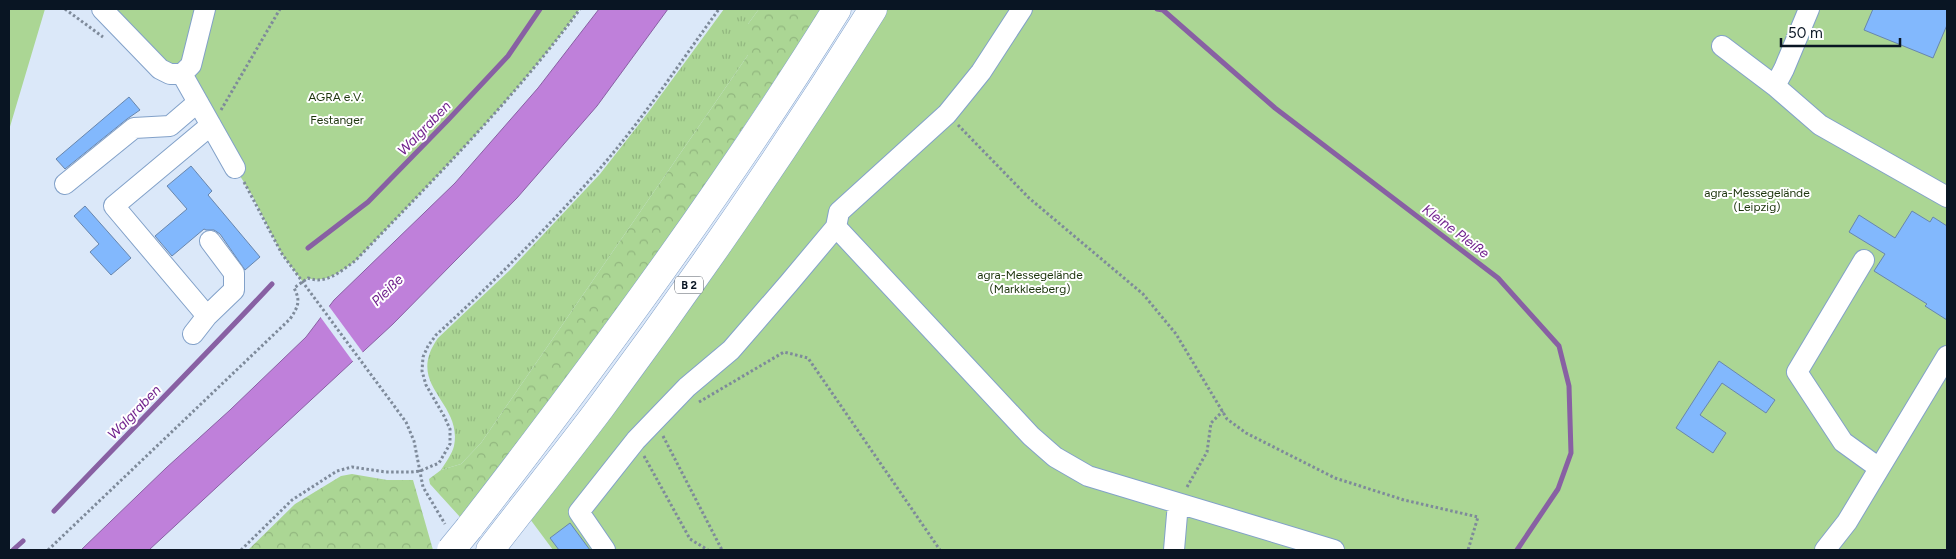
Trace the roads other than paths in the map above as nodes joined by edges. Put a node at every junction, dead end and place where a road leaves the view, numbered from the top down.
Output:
1 (102, 9) edge
2 (205, 9) edge
3 (838, 9) edge
4 (873, 9) edge
5 (1022, 9) edge
6 (1809, 9) edge
7 (1722, 46) dead end
8 (182, 74) junction
9 (1775, 86) junction
10 (198, 102) junction
11 (211, 125) junction
12 (236, 168) road end
13 (66, 184) dead end
14 (1947, 197) edge
15 (836, 227) junction
16 (210, 241) dead end
17 (1864, 260) dead end
18 (207, 316) junction
19 (193, 334) dead end
20 (1947, 356) edge
21 (1879, 468) junction
22 (1178, 503) junction
23 (456, 536) edge
24 (490, 550) edge
25 (606, 550) edge
26 (1174, 550) edge
27 (1334, 550) edge
28 (1825, 550) edge

1 - 8 street
2 - 8 street
3 - 23 highway, B 2
4 - 24 highway, B 2
5 - 15 street
6 - 9 street
7 - 9 street
8 - 10 street
9 - 14 street
10 - 11 street
10 - 13 street
11 - 12 street
11 - 18 street
15 - 22 street
15 - 25 street
16 - 18 street
17 - 21 street
18 - 19 street
20 - 21 street
21 - 28 street
22 - 26 street
22 - 27 street

